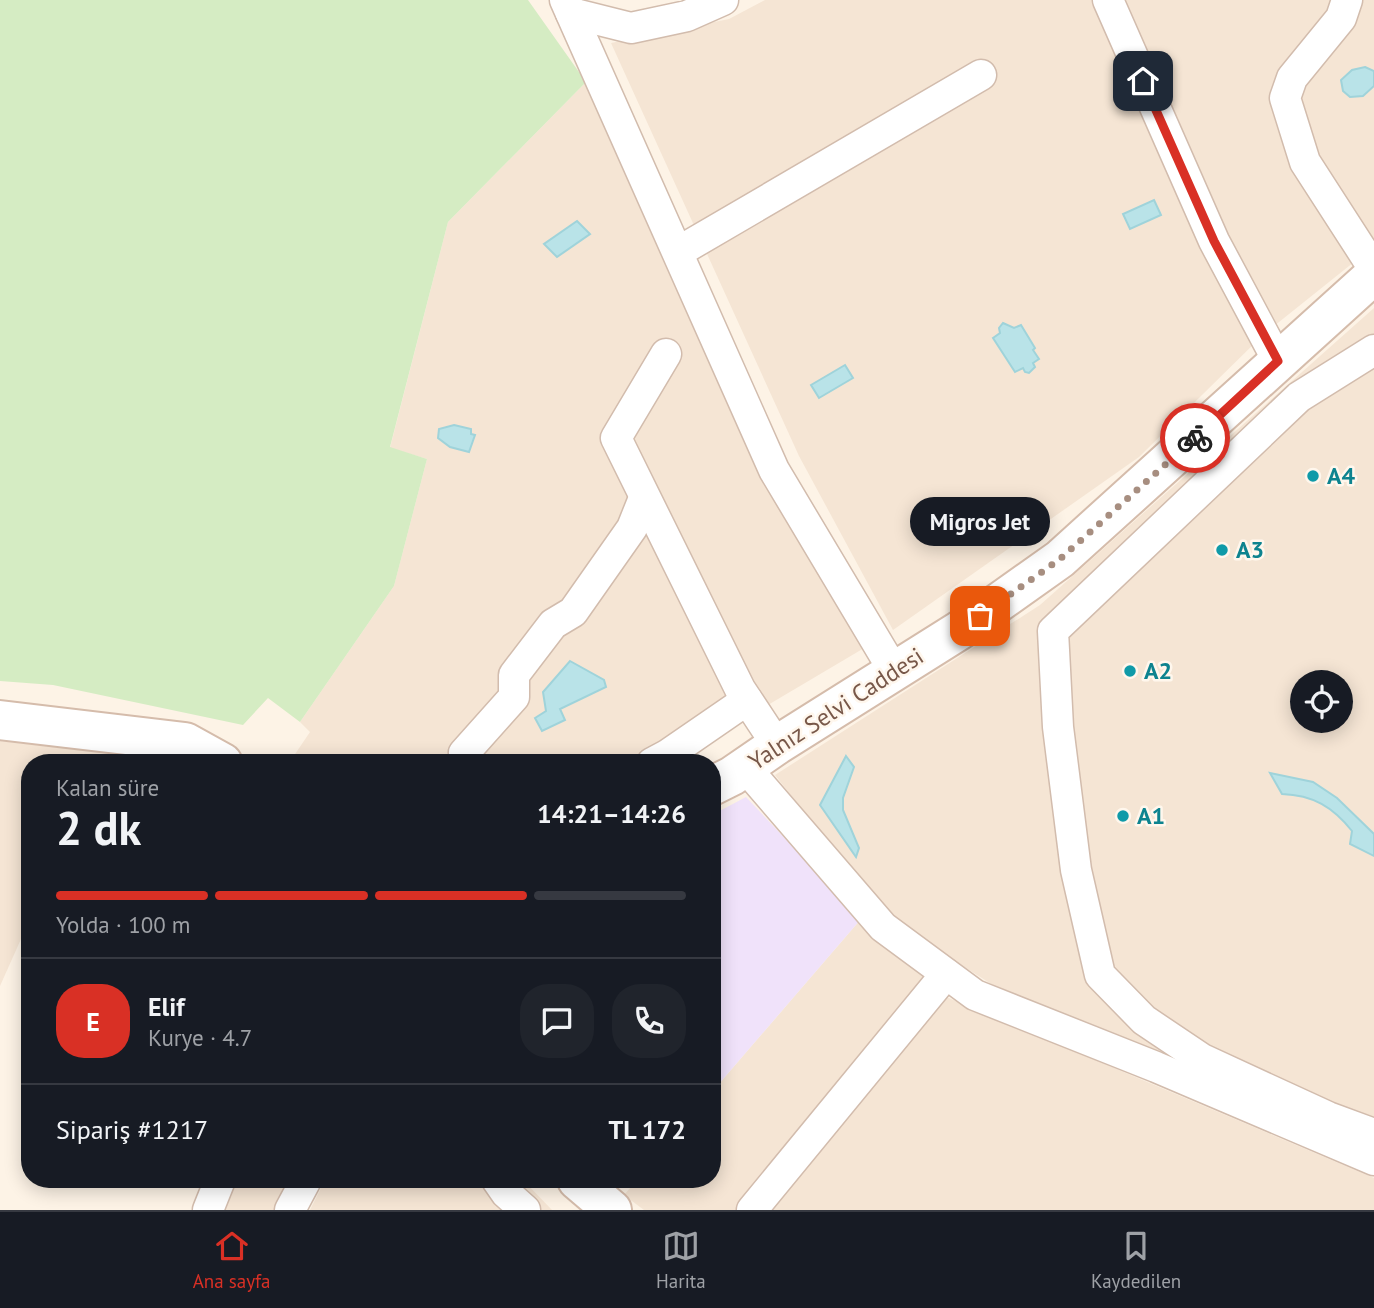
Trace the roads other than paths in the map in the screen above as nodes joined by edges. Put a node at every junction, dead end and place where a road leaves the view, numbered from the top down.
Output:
1 (723, 0) edge
2 (1108, 0) edge
3 (1347, 0) edge
4 (568, 6) edge
5 (981, 75) dead end
6 (678, 252) junction
7 (1374, 269) edge
8 (1374, 275) edge
9 (1374, 350) edge
10 (666, 354) dead end
11 (1278, 361) junction
12 (644, 498) junction
13 (894, 671) junction
14 (747, 700) junction
15 (0, 720) edge
16 (777, 745) junction
17 (207, 754) edge
18 (464, 754) edge
19 (668, 754) edge
20 (745, 767) junction
21 (721, 781) edge
22 (946, 974) junction
23 (1374, 1134) edge
24 (1374, 1160) edge
25 (217, 1188) edge
26 (302, 1188) edge
27 (503, 1188) edge
28 (587, 1188) edge
29 (208, 1210) edge
30 (290, 1210) edge
31 (525, 1210) edge
32 (612, 1210) edge
33 (752, 1210) edge

1 - 4 street
2 - 11 street
3 - 7 street
4 - 6 street
5 - 6 street
6 - 13 street
8 - 11 street, Yalnız Selvi Caddesi
9 - 23 street
10 - 12 street
11 - 13 street, Yalnız Selvi Caddesi
12 - 14 street
12 - 18 street
13 - 16 street, Yalnız Selvi Caddesi
14 - 16 street
14 - 19 street
15 - 17 street
16 - 20 street, Yalnız Selvi Caddesi
20 - 21 street, Yalnız Selvi Caddesi
20 - 22 street
22 - 24 street
22 - 33 street
25 - 29 street
26 - 30 street
27 - 31 street
28 - 32 street

